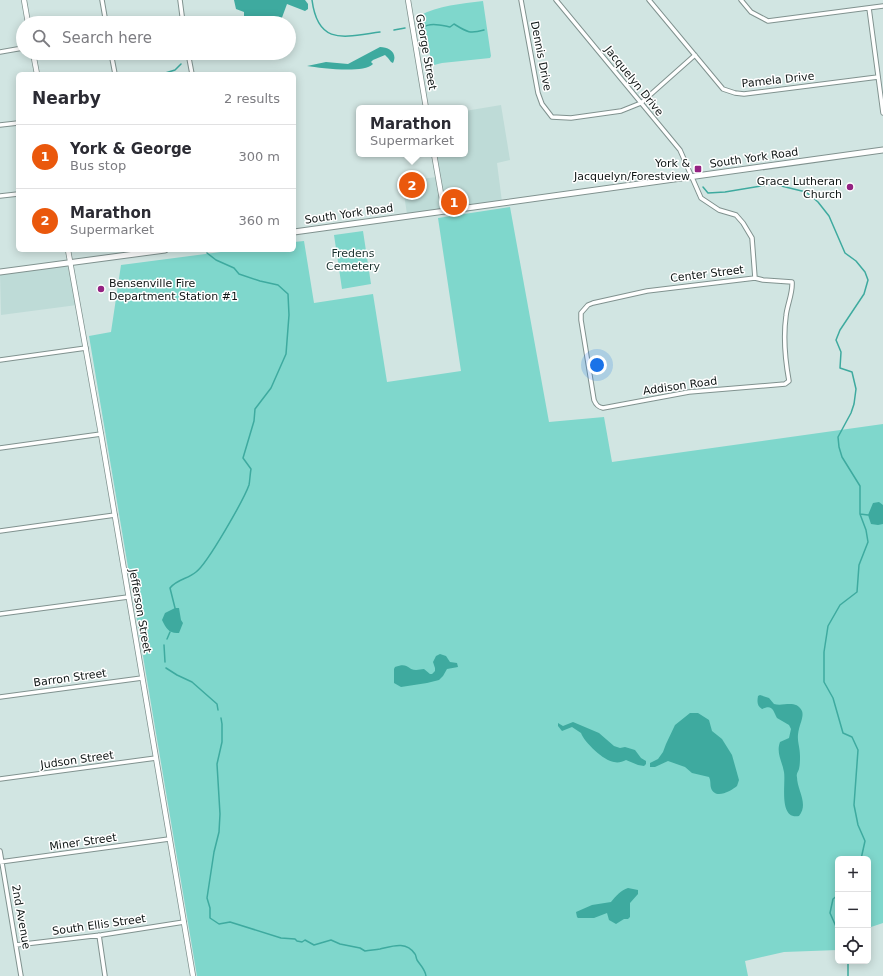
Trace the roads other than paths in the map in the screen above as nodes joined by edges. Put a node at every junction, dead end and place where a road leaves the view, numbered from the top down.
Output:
1 (24, 0) edge
2 (102, 0) edge
3 (180, 0) edge
4 (408, 0) edge
5 (521, 0) edge
6 (556, 0) edge
7 (650, 0) edge
8 (741, 0) edge
9 (883, 6) edge
10 (869, 8) junction
11 (27, 16) edge
12 (105, 16) edge
13 (182, 16) edge
14 (16, 49) edge
15 (0, 52) edge
16 (695, 55) junction
17 (34, 60) edge
18 (112, 60) edge
19 (189, 60) edge
20 (36, 72) edge
21 (114, 72) edge
22 (192, 72) edge
23 (878, 77) junction
24 (641, 103) junction
25 (426, 105) edge
26 (883, 113) edge
27 (16, 123) edge
28 (0, 125) edge
29 (883, 150) edge
30 (435, 157) edge
31 (691, 177) junction
32 (16, 194) edge
33 (0, 196) edge
34 (444, 211) junction
35 (296, 232) edge
36 (68, 252) edge
37 (144, 252) edge
38 (70, 262) junction
39 (0, 272) edge
40 (755, 278) junction
41 (786, 314) joint
42 (86, 348) junction
43 (0, 360) edge
44 (598, 406) joint
45 (101, 434) junction
46 (0, 448) edge
47 (115, 515) junction
48 (0, 531) edge
49 (128, 597) junction
50 (0, 614) edge
51 (142, 678) junction
52 (0, 697) edge
53 (156, 758) junction
54 (0, 779) edge
55 (169, 839) junction
56 (0, 851) edge
57 (1, 862) edge
58 (184, 922) junction
59 (99, 935) junction
60 (16, 945) junction
61 (21, 976) edge
62 (105, 976) edge
63 (193, 976) edge

1 - 11 street
2 - 12 street
3 - 13 street
4 - 25 street, George Street
5 - 24 street, Dennis Drive
6 - 24 street, Jacquelyn Drive
7 - 16 street, Pamela Drive
8 - 10 street
9 - 10 street
10 - 23 street
14 - 15 street
16 - 23 street, Pamela Drive
16 - 24 street, Dennis Drive
17 - 20 street
18 - 21 street
19 - 22 street
23 - 26 street
24 - 31 street, Jacquelyn Drive
27 - 28 street
29 - 31 main road, South York Road
30 - 34 street
31 - 34 main road, South York Road
31 - 40 street, Jacquelyn Drive
32 - 33 street
34 - 35 main road, South York Road
36 - 38 street, Jefferson Street
37 - 38 main road
38 - 39 main road
38 - 42 street, Jefferson Street
40 - 41 street, Center Street
40 - 44 street, Center Street
41 - 44 street, Addison Road
42 - 43 street
42 - 45 street, Jefferson Street
45 - 46 street
45 - 47 street, Jefferson Street
47 - 48 street
47 - 49 street, Jefferson Street
49 - 50 street
49 - 51 street, Jefferson Street
51 - 52 street, Barron Street
51 - 53 street, Jefferson Street
53 - 54 street, Judson Street
53 - 55 street, Jefferson Street
55 - 57 street, Miner Street
55 - 58 street, Jefferson Street
56 - 57 street, 2nd Avenue
57 - 60 street, 2nd Avenue
58 - 59 street, South Ellis Street
58 - 63 street, Jefferson Street
59 - 60 street, South Ellis Street
59 - 62 street
60 - 61 street, 2nd Avenue

